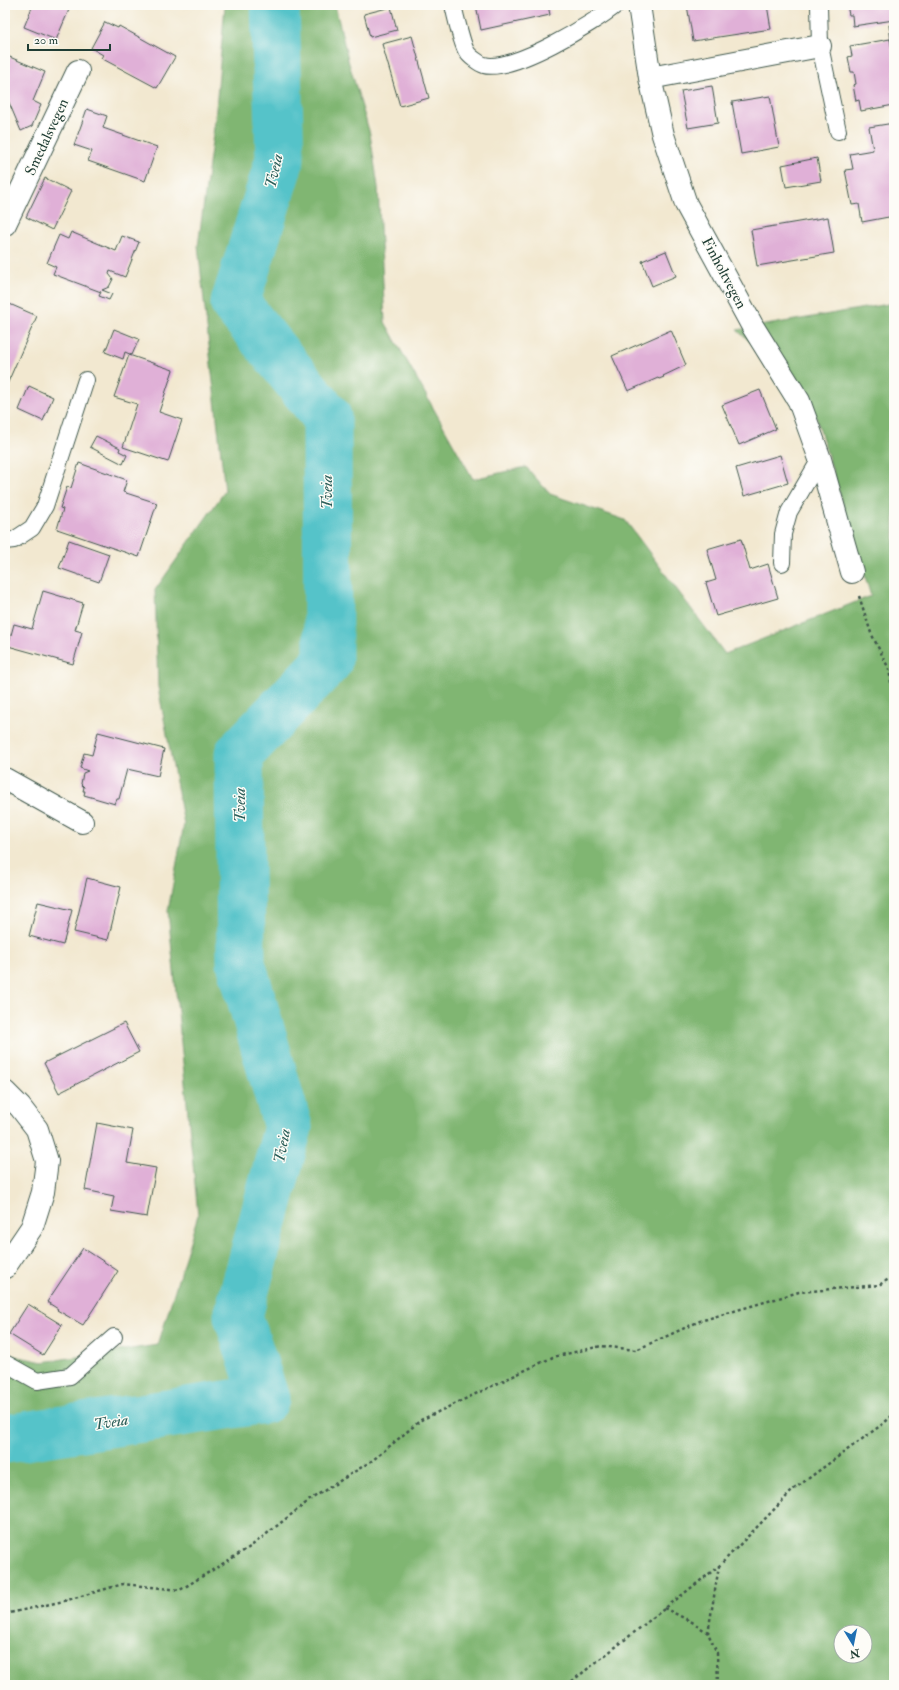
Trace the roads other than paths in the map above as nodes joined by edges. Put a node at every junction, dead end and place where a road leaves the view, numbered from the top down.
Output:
1 (453, 5) edge
2 (616, 5) edge
3 (639, 5) edge
4 (819, 5) edge
5 (820, 46) junction
6 (78, 71) dead end
7 (650, 78) junction
8 (838, 130) dead end
9 (5, 224) edge
10 (86, 380) dead end
11 (820, 460) junction
12 (5, 541) edge
13 (782, 563) dead end
14 (852, 572) road end
15 (5, 779) edge
16 (82, 822) dead end
17 (5, 1092) edge
18 (5, 1267) edge
19 (114, 1337) dead end
20 (5, 1363) edge

1 - 2 lane
3 - 7 street, Finholtvegen
4 - 5 lane
5 - 7 street
5 - 8 lane
6 - 9 street, Smedalsvegen
7 - 11 street, Finholtvegen
10 - 12 lane
11 - 13 lane
11 - 14 street, Finholtvegen
15 - 16 street
17 - 18 street
19 - 20 lane

